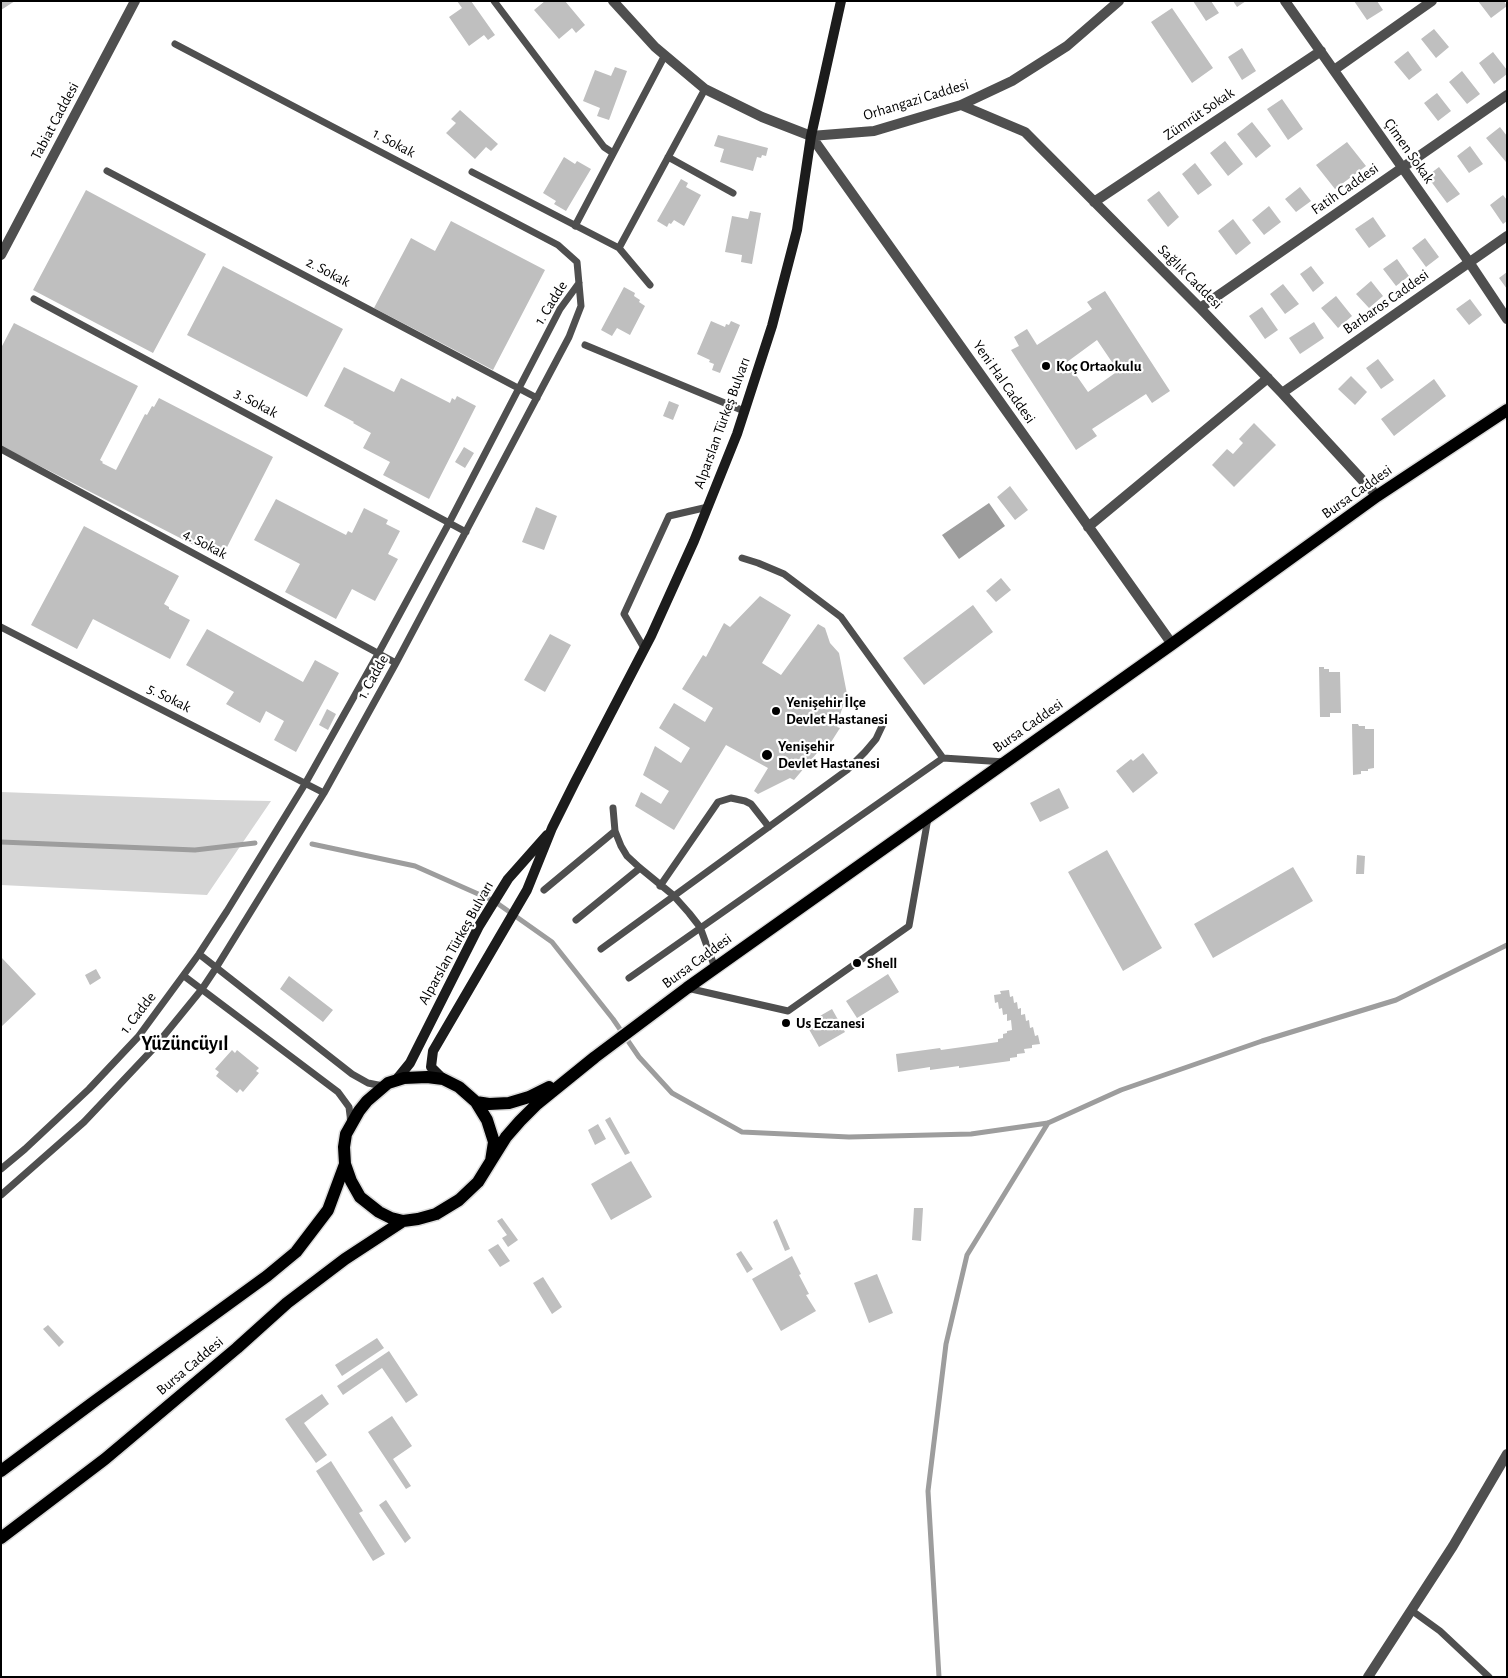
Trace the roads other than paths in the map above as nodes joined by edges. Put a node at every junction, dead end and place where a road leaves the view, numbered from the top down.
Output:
1 (135, 1) edge
2 (494, 1) edge
3 (613, 1) edge
4 (841, 1) edge
5 (1119, 1) edge
6 (1286, 1) edge
7 (1432, 1) edge
8 (175, 44) dead end
9 (1321, 51) junction
10 (665, 55) junction
11 (1334, 70) junction
12 (705, 89) junction
13 (1507, 95) edge
14 (961, 105) junction
15 (811, 136) junction
16 (613, 153) junction
17 (668, 157) junction
18 (1401, 168) junction
19 (107, 171) dead end
20 (472, 172) dead end
21 (732, 193) dead end
22 (1094, 202) junction
23 (575, 226) junction
24 (1507, 236) edge
25 (619, 248) junction
26 (1, 254) edge
27 (1469, 262) junction
28 (579, 283) junction
29 (650, 285) dead end
30 (34, 299) dead end
31 (1200, 308) junction
32 (1507, 319) edge
33 (585, 345) dead end
34 (1268, 378) junction
35 (519, 388) junction
36 (1282, 392) junction
37 (537, 398) junction
38 (1507, 410) edge
39 (744, 411) junction
40 (1, 449) edge
41 (1378, 496) junction
42 (708, 507) junction
43 (449, 523) junction
44 (1088, 527) junction
45 (466, 532) junction
46 (742, 558) dead end
47 (1, 627) edge
48 (1172, 644) junction
49 (644, 648) junction
50 (378, 654) junction
51 (396, 664) junction
52 (884, 722) dead end
53 (943, 758) junction
54 (1005, 762) junction
55 (305, 784) junction
56 (324, 794) junction
57 (613, 808) dead end
58 (928, 818) junction
59 (768, 827) junction
60 (552, 828) junction
61 (615, 831) junction
62 (640, 868) junction
63 (660, 886) junction
64 (544, 890) dead end
65 (672, 895) junction
66 (576, 920) dead end
67 (700, 927) junction
68 (601, 949) dead end
69 (200, 954) junction
70 (216, 968) junction
71 (715, 968) junction
72 (184, 976) junction
73 (629, 978) dead end
74 (687, 988) junction
75 (202, 989) junction
76 (571, 1076) junction
77 (397, 1079) junction
78 (443, 1080) junction
79 (383, 1086) junction
80 (476, 1102) junction
81 (351, 1123) junction
82 (491, 1161) junction
83 (345, 1164) junction
84 (1, 1169) edge
85 (1, 1195) edge
86 (403, 1221) junction
87 (1507, 1454) edge
88 (1, 1471) edge
89 (1, 1538) edge
90 (1411, 1610) junction
91 (1368, 1677) edge
92 (1489, 1677) edge

1 - 26 street, Tabiat Caddesi
2 - 16 lane
3 - 10 street
4 - 15 main road, Alparslan Türkeş Bulvarı
5 - 14 street, Orhangazi Caddesi
6 - 9 street, Çimen Sokak
7 - 11 street
8 - 28 lane, 1. Sokak
9 - 11 street, Çimen Sokak
9 - 22 street, Zümrüt Sokak
10 - 12 street
10 - 16 lane
11 - 18 street, Çimen Sokak
12 - 15 street
12 - 17 lane
13 - 18 street, Fatih Caddesi
14 - 15 street, Orhangazi Caddesi
14 - 22 street, Sağlık Caddesi
15 - 39 main road, Alparslan Türkeş Bulvarı
15 - 44 street, Yeni Hal Caddesi
16 - 23 lane
17 - 21 lane
17 - 25 lane
18 - 27 street, Çimen Sokak
18 - 31 street, Fatih Caddesi
19 - 35 lane, 2. Sokak
20 - 23 lane
22 - 31 street, Sağlık Caddesi
23 - 25 lane
24 - 27 street, Barbaros Caddesi
25 - 29 lane
27 - 32 street, Çimen Sokak
27 - 36 street, Barbaros Caddesi
28 - 35 lane, 1. Cadde
28 - 37 lane, 1. Cadde
30 - 43 lane, 3. Sokak
31 - 34 street, Sağlık Caddesi
33 - 39 lane
34 - 36 street, Sağlık Caddesi
34 - 44 street
35 - 37 lane, 2. Sokak
35 - 43 lane, 1. Cadde
36 - 41 street, Sağlık Caddesi
37 - 45 lane, 1. Cadde
38 - 41 main road, Bursa Caddesi
39 - 42 main road, Alparslan Türkeş Bulvarı
40 - 50 lane, 4. Sokak
41 - 48 main road, Bursa Caddesi
42 - 49 main road, Alparslan Türkeş Bulvarı
42 - 49 lane
43 - 45 lane, 3. Sokak
43 - 50 lane, 1. Cadde
44 - 48 street, Yeni Hal Caddesi
45 - 51 lane, 1. Cadde
46 - 53 lane
47 - 55 lane, 5. Sokak
48 - 54 main road, Bursa Caddesi
49 - 60 main road, Alparslan Türkeş Bulvarı
50 - 51 lane, 4. Sokak
50 - 55 lane, 1. Cadde
51 - 56 lane, 1. Cadde
52 - 59 lane
53 - 54 lane
53 - 67 lane
54 - 58 main road, Bursa Caddesi
55 - 56 lane, 5. Sokak
55 - 69 lane, 1. Cadde
56 - 70 lane, 1. Cadde
57 - 61 lane
58 - 71 main road, Bursa Caddesi
58 - 74 lane
59 - 63 lane
59 - 65 lane
60 - 77 main road, Alparslan Türkeş Bulvarı
60 - 78 main road, Alparslan Türkeş Bulvarı
61 - 62 lane
61 - 64 lane
62 - 63 lane
62 - 66 lane
63 - 65 lane
65 - 67 lane
65 - 68 lane
67 - 71 lane
67 - 73 lane
69 - 70 lane
69 - 72 lane, 1. Cadde
70 - 75 lane, 1. Cadde
70 - 79 lane
71 - 74 main road, Bursa Caddesi
72 - 75 lane
72 - 84 lane, 1. Cadde
74 - 76 main road, Bursa Caddesi
75 - 81 lane
75 - 85 lane, 1. Cadde
76 - 80 main road, Bursa Caddesi
76 - 82 main road, Bursa Caddesi
77 - 78 main road
77 - 79 main road
78 - 80 main road
79 - 81 main road
80 - 82 main road
81 - 83 main road
82 - 86 main road
83 - 86 main road
83 - 88 main road, Bursa Caddesi
86 - 89 main road, Bursa Caddesi
87 - 90 street
90 - 91 street
90 - 92 lane

